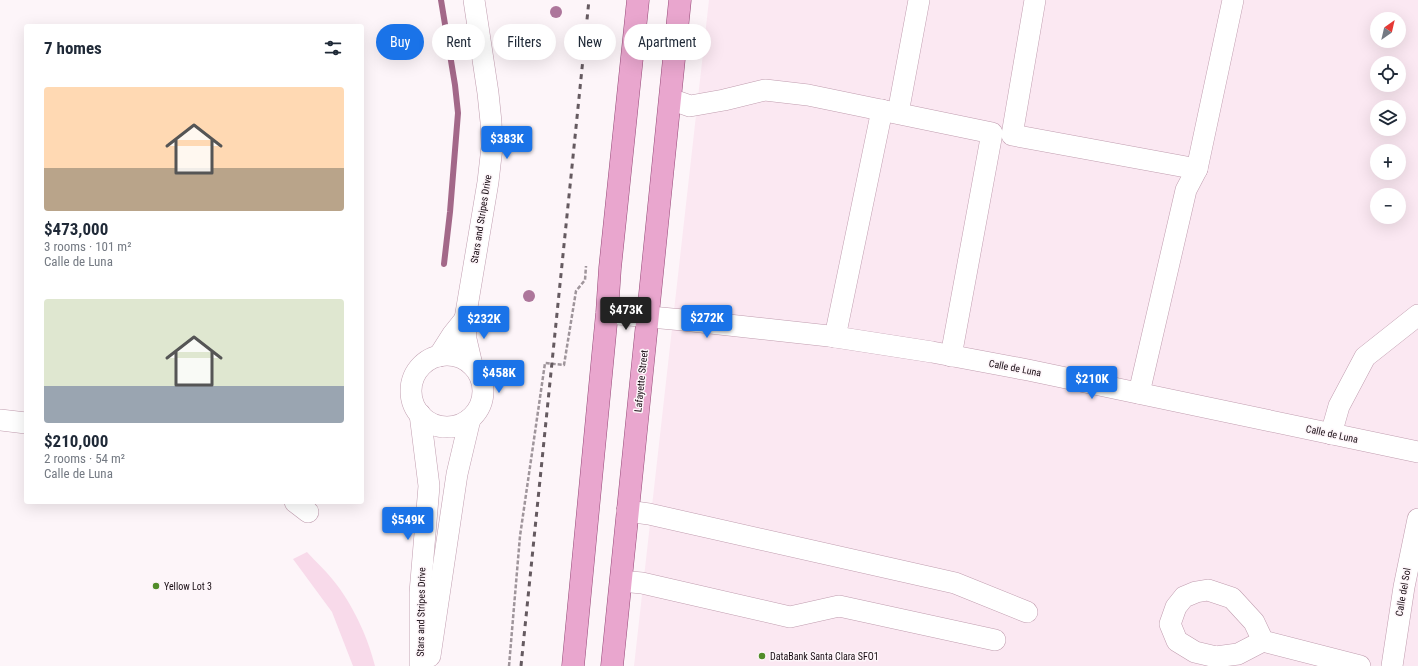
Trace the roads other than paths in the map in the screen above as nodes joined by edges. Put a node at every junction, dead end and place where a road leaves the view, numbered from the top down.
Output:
1 (474, 0) edge
2 (638, 0) edge
3 (680, 0) edge
4 (919, 0) edge
5 (1035, 0) edge
6 (1233, 0) edge
7 (670, 99) junction
8 (890, 111) junction
9 (992, 133) junction
10 (1012, 136) junction
11 (1196, 169) junction
12 (608, 313) junction
13 (1418, 315) edge
14 (648, 316) junction
15 (464, 319) junction
16 (835, 337) junction
17 (439, 356) junction
18 (951, 356) junction
19 (472, 366) junction
20 (1139, 394) junction
21 (420, 414) junction
22 (470, 419) junction
23 (0, 420) edge
24 (24, 423) edge
25 (1331, 434) junction
26 (1418, 452) edge
27 (627, 511) junction
28 (1418, 519) edge
29 (621, 580) junction
30 (1027, 612) dead end
31 (995, 640) dead end
32 (1263, 641) dead end
33 (420, 666) edge
34 (429, 666) edge
35 (572, 666) edge
36 (612, 666) edge
37 (1360, 666) edge
38 (1392, 666) edge

1 - 15 street, Stars and Stripes Drive
2 - 12 main road
3 - 7 main road, Lafayette Street
4 - 8 street
5 - 10 street
6 - 11 street
7 - 8 street
7 - 14 main road, Lafayette Street
8 - 9 street
8 - 16 street
9 - 10 street
9 - 18 street
10 - 11 street
11 - 20 street
12 - 14 street, Calle de Luna
12 - 35 main road
13 - 25 street
14 - 16 street, Calle de Luna
14 - 27 main road, Lafayette Street
15 - 17 street, Stars and Stripes Drive
15 - 19 street, Stars and Stripes Drive
16 - 18 street, Calle de Luna
17 - 19 street
17 - 21 street, Stars and Stripes Drive
18 - 20 street, Calle de Luna
19 - 22 street, Stars and Stripes Drive
20 - 25 street, Calle de Luna
21 - 22 street
21 - 33 street, Stars and Stripes Drive
22 - 34 street, Stars and Stripes Drive
23 - 24 street
25 - 26 street, Calle de Luna
27 - 29 main road, Lafayette Street
27 - 30 street
28 - 38 street, Calle del Sol
29 - 31 street
29 - 36 main road, Lafayette Street
32 - 37 street

